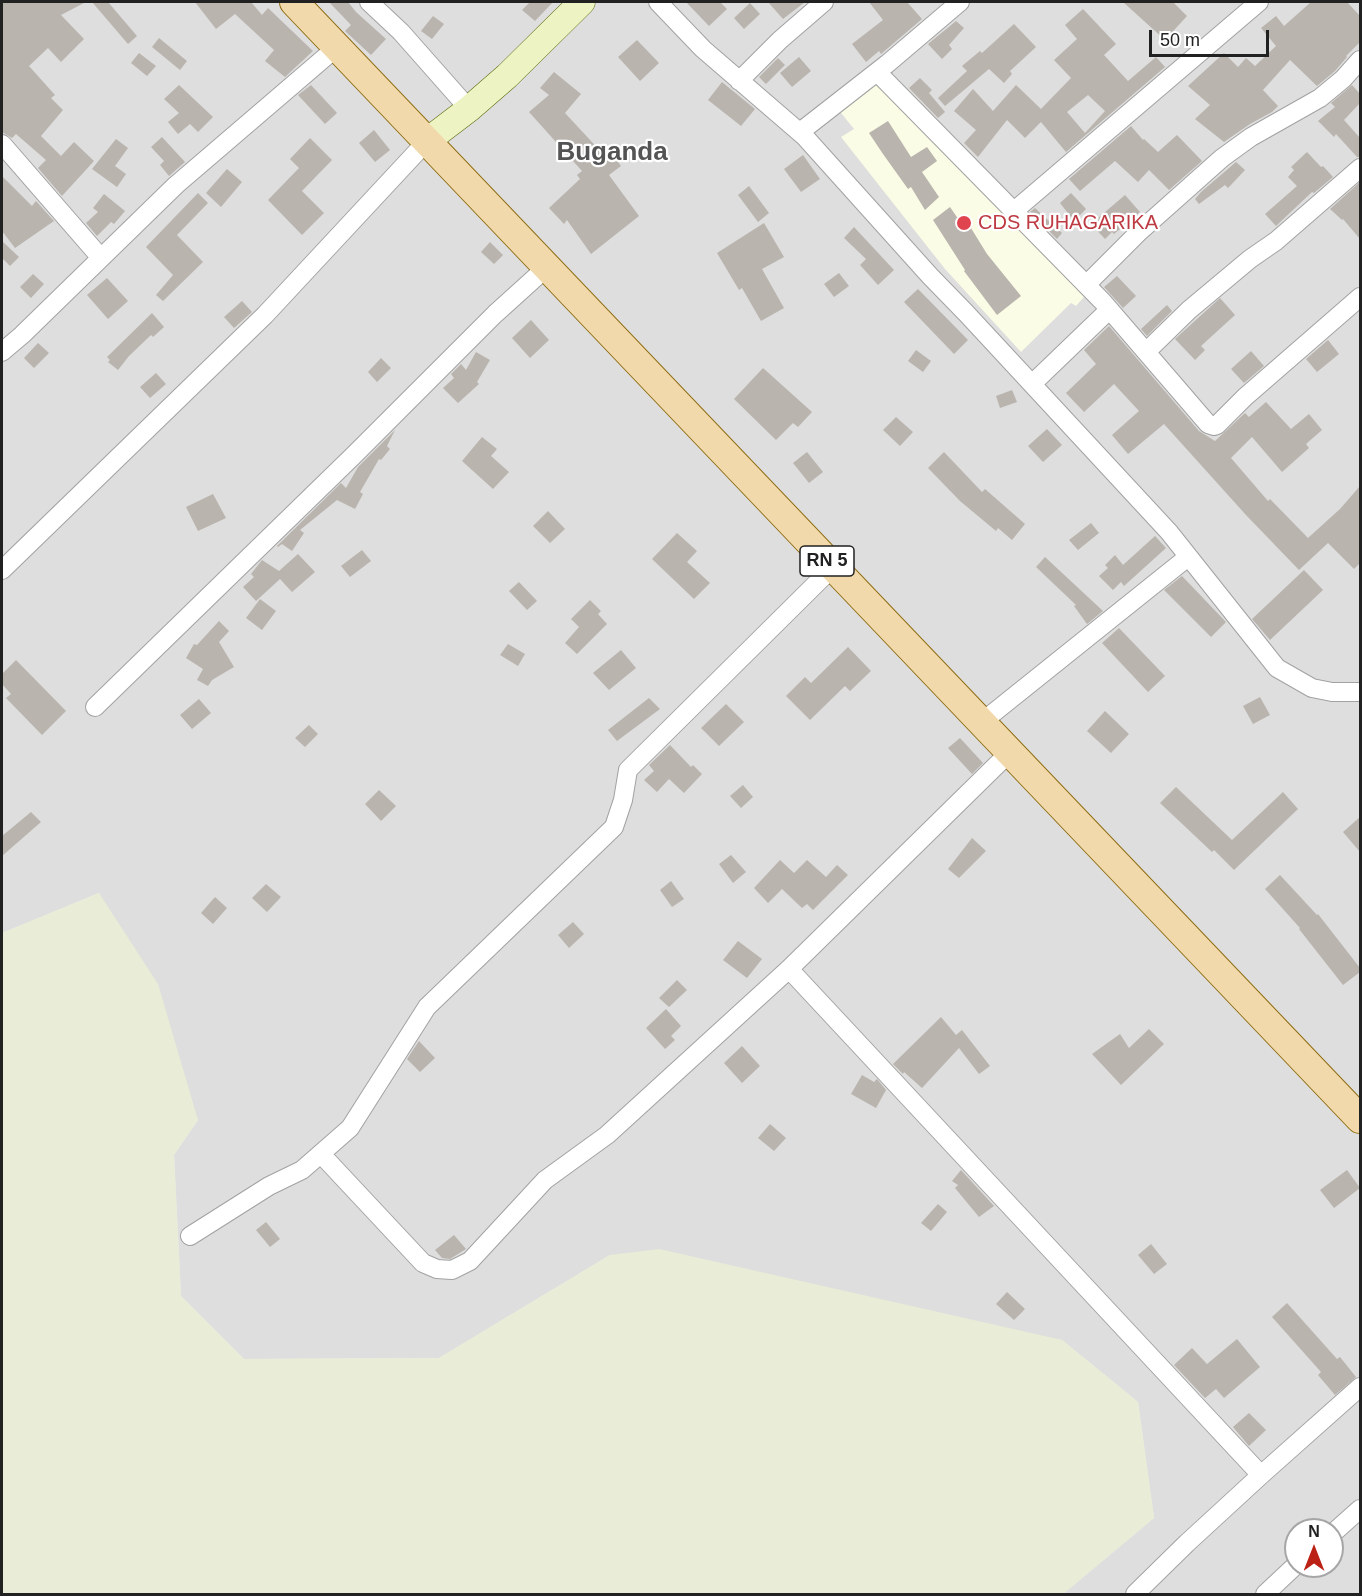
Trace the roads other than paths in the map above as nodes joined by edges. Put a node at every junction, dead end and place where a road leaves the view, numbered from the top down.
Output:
1 (294, 2) edge
2 (369, 2) edge
3 (582, 2) edge
4 (658, 2) edge
5 (824, 2) edge
6 (960, 2) edge
7 (1259, 2) edge
8 (338, 47) junction
9 (1360, 60) edge
10 (877, 72) junction
11 (739, 81) junction
12 (469, 109) junction
13 (800, 132) junction
14 (427, 141) junction
15 (2, 144) edge
16 (1360, 168) edge
17 (1014, 211) junction
18 (101, 258) junction
19 (547, 267) junction
20 (1086, 285) junction
21 (1360, 297) edge
22 (1109, 310) junction
23 (2, 352) edge
24 (1146, 352) junction
25 (1032, 384) junction
26 (1188, 556) junction
27 (833, 567) junction
28 (2, 570) edge
29 (1360, 692) edge
30 (94, 707) dead end
31 (982, 722) junction
32 (1011, 751) junction
33 (789, 969) junction
34 (1360, 1119) edge
35 (321, 1154) junction
36 (190, 1236) dead end
37 (1360, 1387) edge
38 (1261, 1475) junction
39 (1360, 1509) edge
40 (1344, 1523) edge
41 (1284, 1576) edge
42 (1135, 1594) edge
43 (1265, 1594) edge

1 - 8 main road, RN 5
2 - 12 street
3 - 12 street
4 - 11 street
5 - 11 street
6 - 10 street
7 - 17 street
8 - 14 main road, RN 5
8 - 18 street
9 - 20 street
10 - 13 street
10 - 17 street
11 - 13 street
12 - 14 street
13 - 25 street
14 - 19 main road, RN 5
14 - 28 street
15 - 18 street
16 - 24 street
17 - 20 street
18 - 23 street
19 - 27 main road, RN 5
19 - 30 street
20 - 22 street
21 - 24 street
22 - 24 street
22 - 25 street
25 - 26 street
26 - 29 street
26 - 31 street
27 - 31 main road, RN 5
27 - 35 street
31 - 32 main road, RN 5
32 - 33 street
32 - 34 main road, RN 5
33 - 35 street
33 - 38 street
35 - 36 street
37 - 38 street
38 - 42 street
39 - 40 street
41 - 43 street

